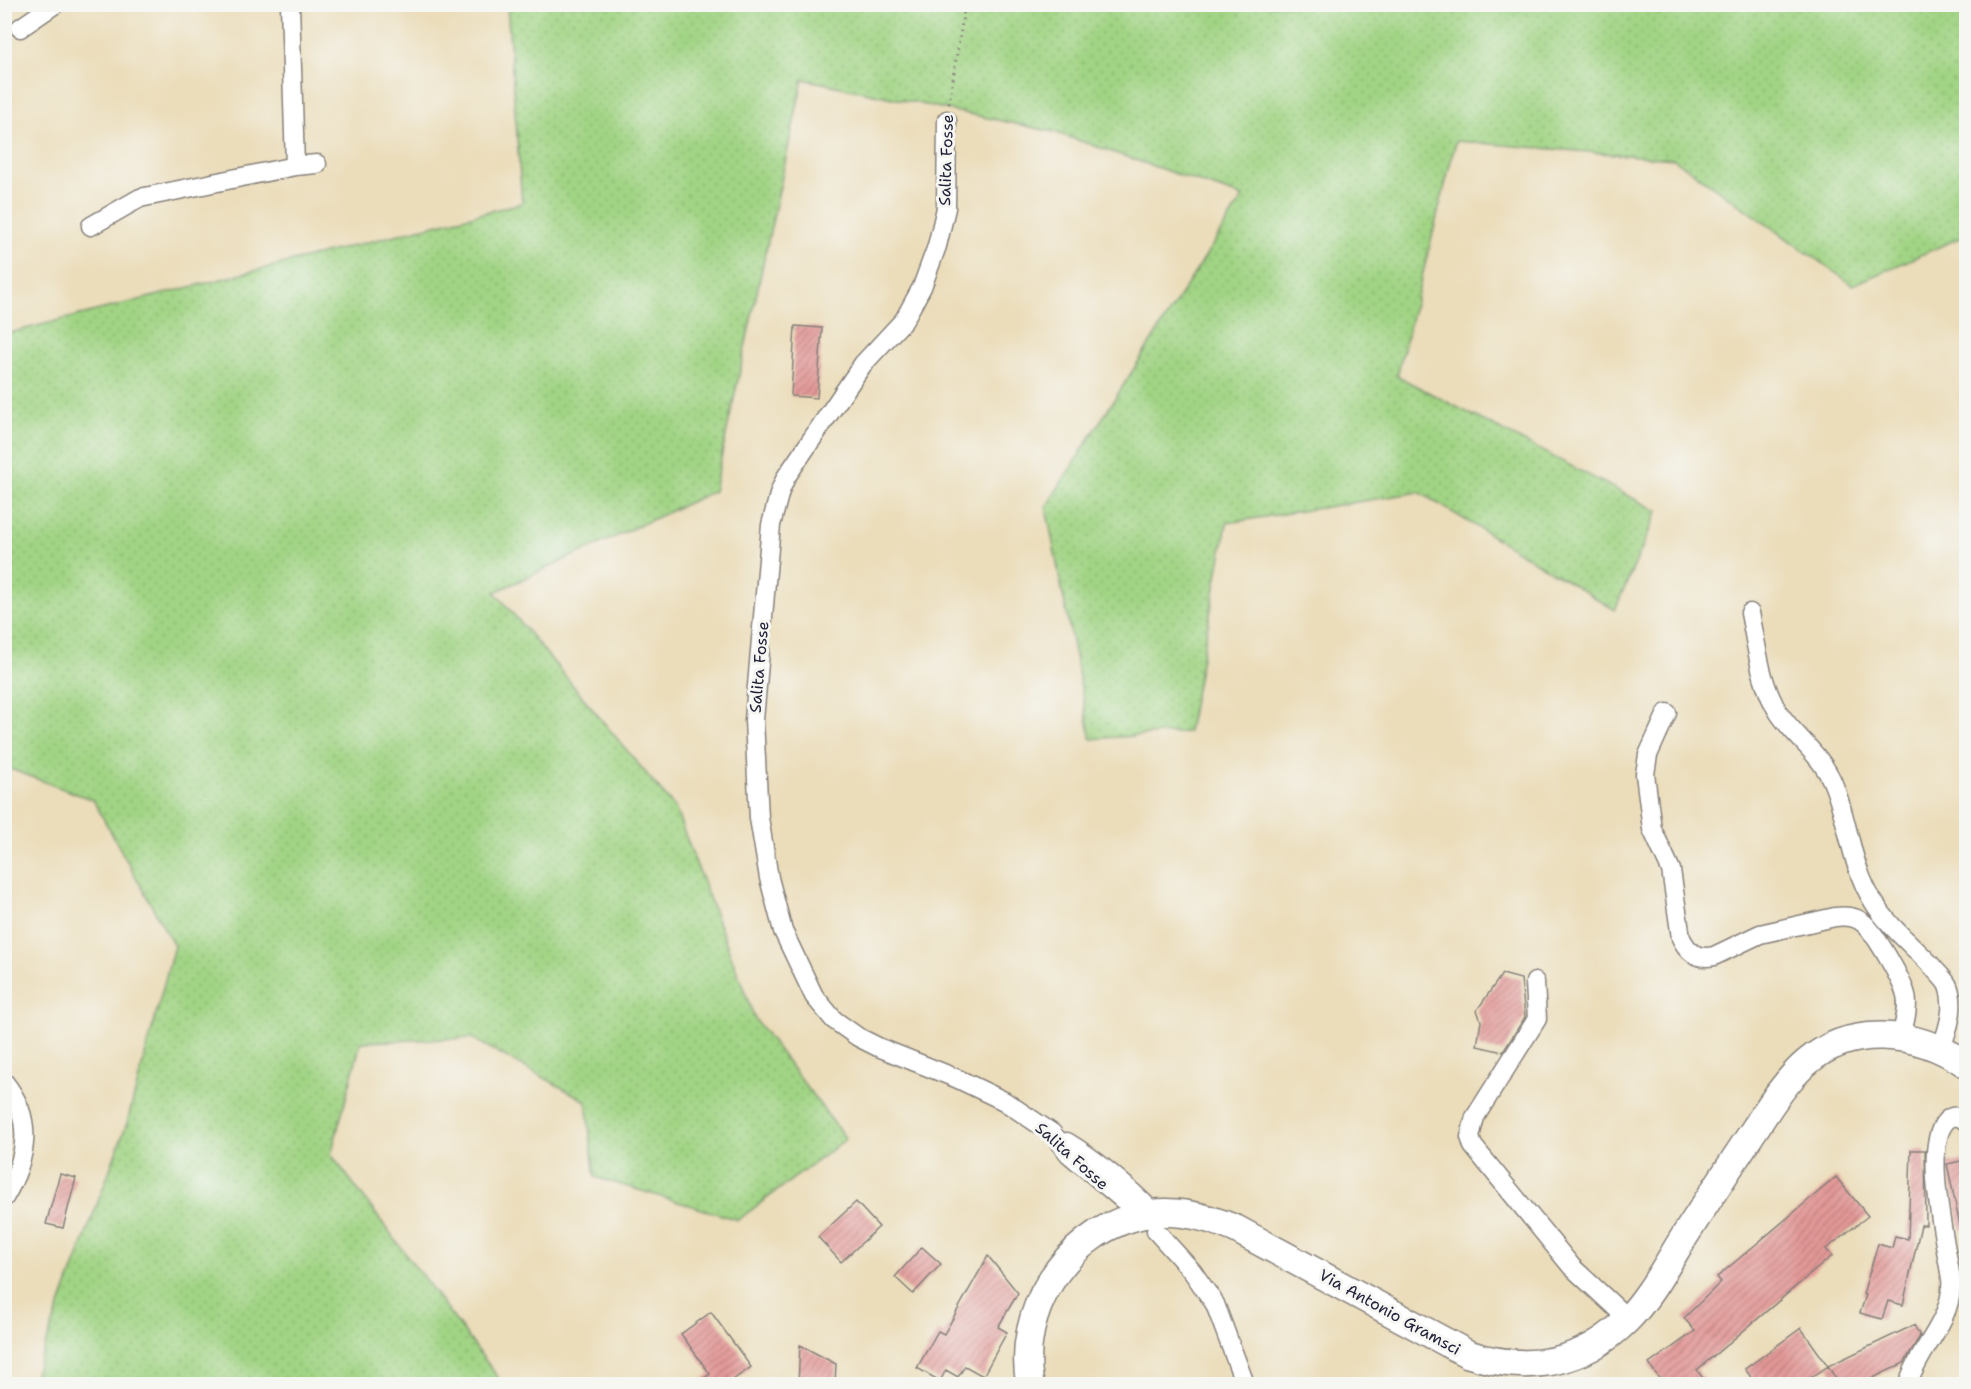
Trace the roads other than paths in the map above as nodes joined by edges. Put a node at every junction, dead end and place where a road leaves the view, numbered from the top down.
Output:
1 (55, 4) edge
2 (290, 4) edge
3 (20, 28) dead end
4 (947, 120) road end
5 (317, 164) dead end
6 (295, 166) junction
7 (91, 226) dead end
8 (1750, 613) dead end
9 (1667, 713) dead end
10 (1535, 982) dead end
11 (1901, 1037) junction
12 (1941, 1048) junction
13 (1966, 1064) edge
14 (4, 1082) edge
15 (1966, 1121) edge
16 (1052, 1133) junction
17 (4, 1198) edge
18 (1122, 1200) dead end
19 (1155, 1222) junction
20 (1628, 1319) junction
21 (1030, 1384) edge
22 (1245, 1384) edge
23 (1908, 1384) edge

1 - 3 street
2 - 6 street
4 - 16 street, Salita Fosse
5 - 6 street
6 - 7 street
8 - 12 street
9 - 11 street
10 - 20 street
11 - 12 main road, Via Antonio Gramsci
11 - 20 main road, Via Antonio Gramsci
12 - 13 main road, Via Antonio Gramsci
14 - 17 street
15 - 23 street
16 - 18 street, Salita Fosse
16 - 19 street
19 - 20 main road, Via Antonio Gramsci
19 - 21 main road, Via Antonio Gramsci
19 - 22 street

